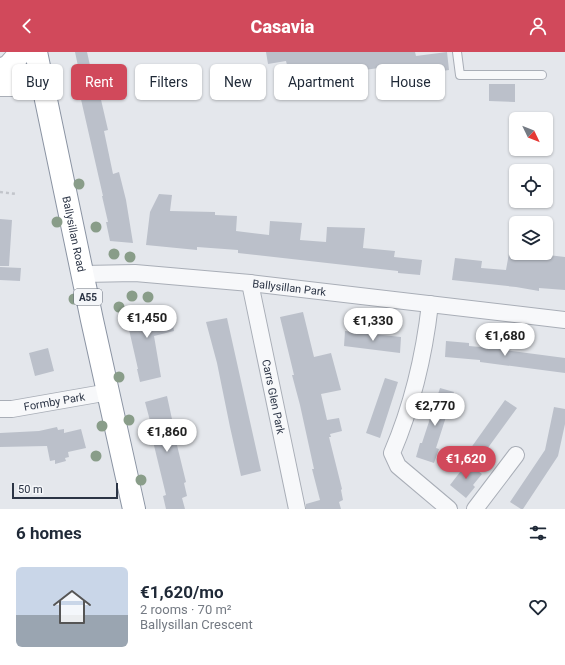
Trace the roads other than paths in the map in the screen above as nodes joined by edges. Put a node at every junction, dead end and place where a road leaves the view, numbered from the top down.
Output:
1 (21, 52) edge
2 (36, 52) edge
3 (457, 52) edge
4 (38, 64) edge
5 (0, 70) edge
6 (542, 75) dead end
7 (0, 85) edge
8 (12, 85) edge
9 (45, 100) edge
10 (84, 274) junction
11 (250, 283) junction
12 (430, 304) junction
13 (565, 320) edge
14 (109, 392) junction
15 (0, 409) edge
16 (516, 455) dead end
17 (134, 509) edge
18 (297, 509) edge
19 (449, 509) edge
20 (475, 509) edge

1 - 5 main road
2 - 4 main road, Ballysillan Road / A55
3 - 6 lane
7 - 8 main road
9 - 10 main road, Ballysillan Road / A55
10 - 11 street, Ballysillan Park
10 - 14 main road, Ballysillan Road / A55
11 - 12 street, Ballysillan Park
11 - 18 street, Carrs Glen Park
12 - 13 street, Ballysillan Park
12 - 19 street
14 - 15 street, Formby Park
14 - 17 main road, Ballysillan Road / A55
16 - 20 street

